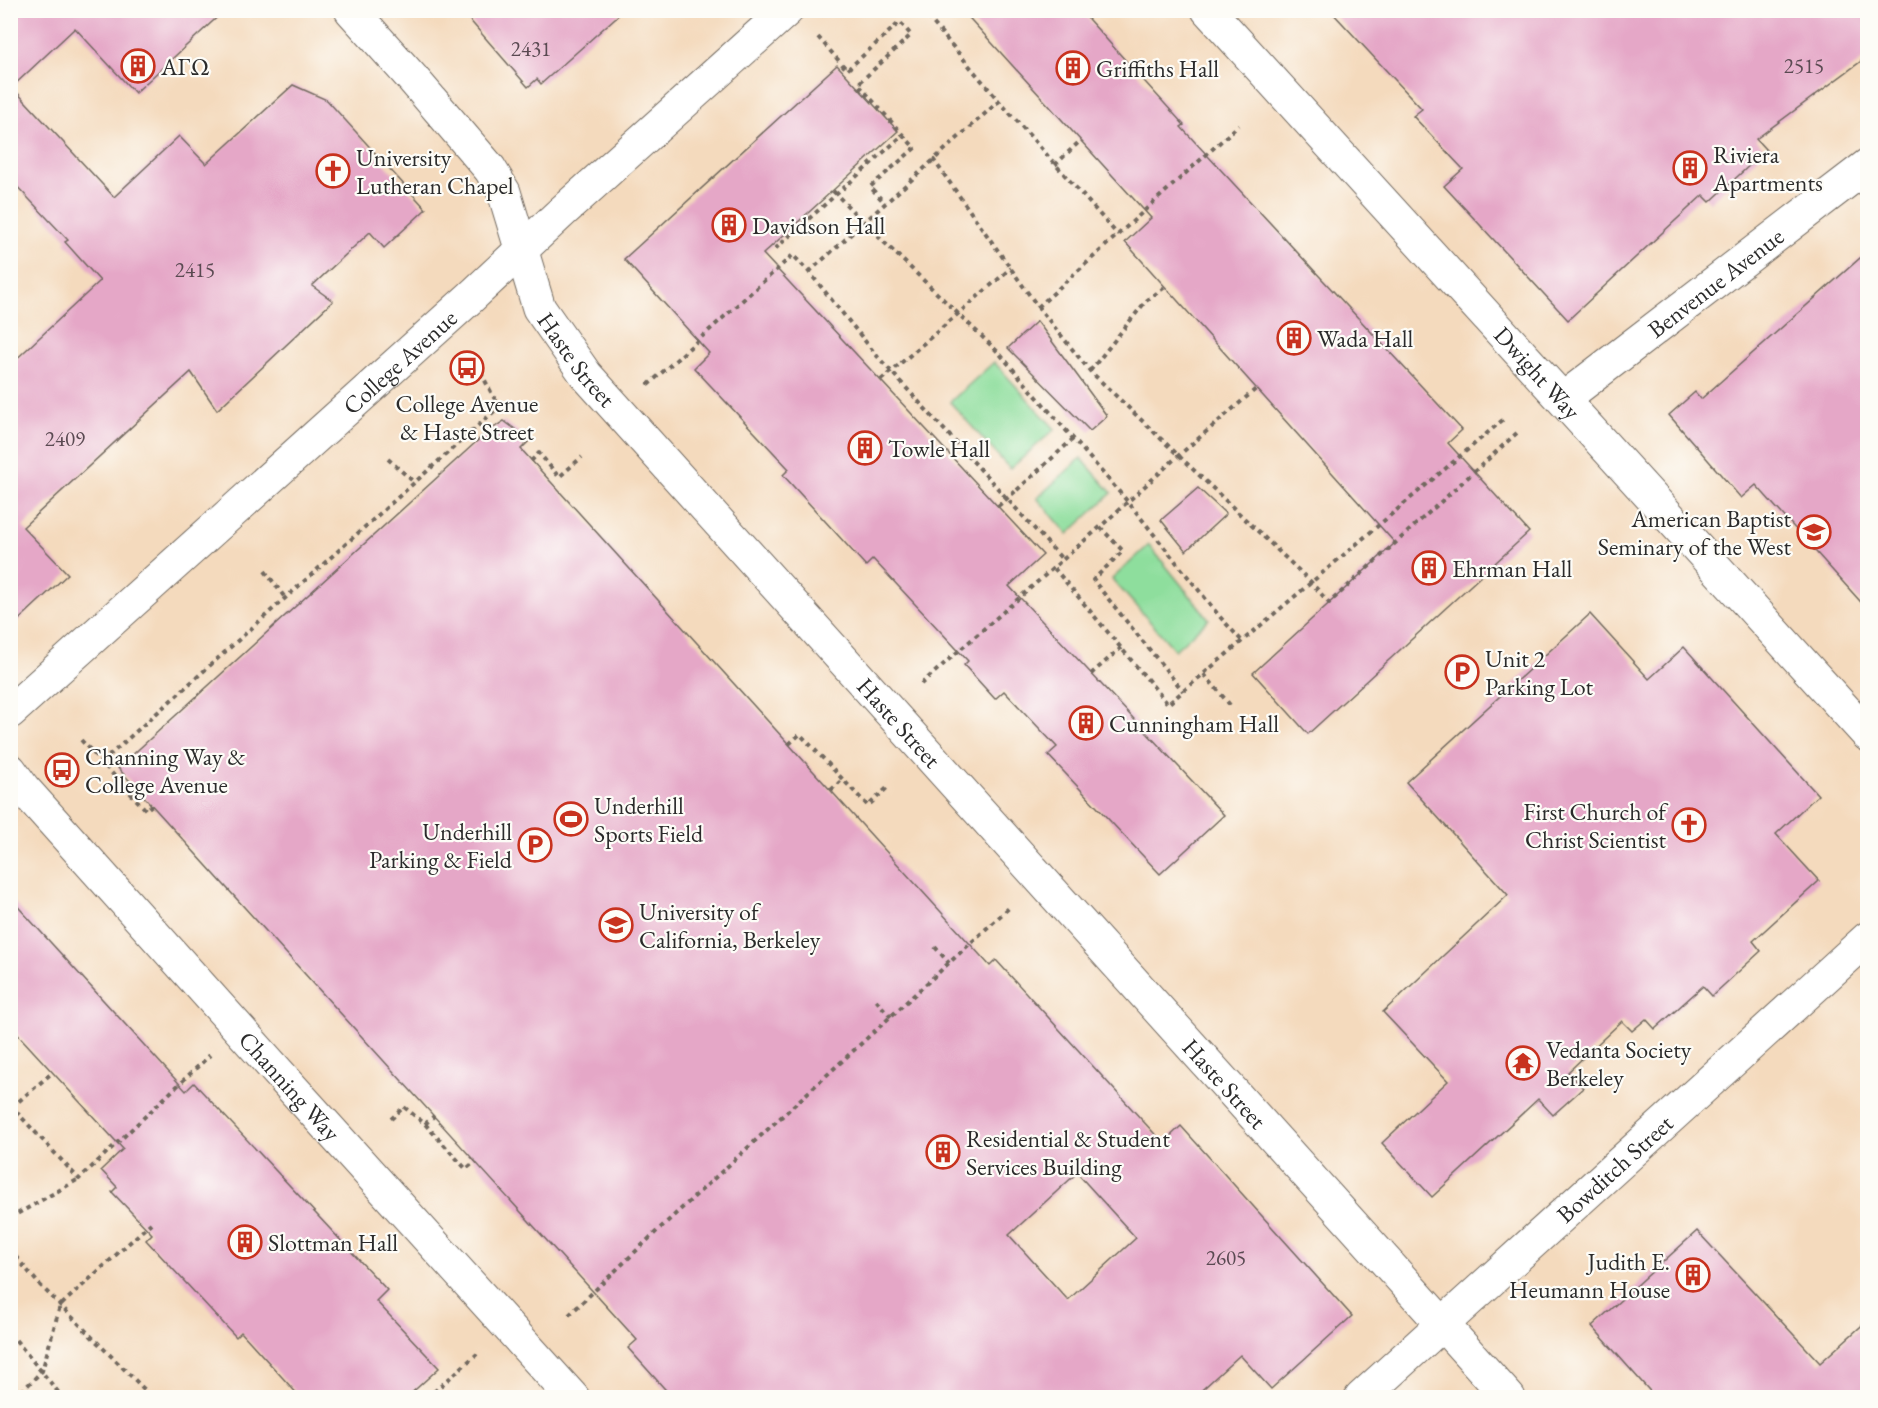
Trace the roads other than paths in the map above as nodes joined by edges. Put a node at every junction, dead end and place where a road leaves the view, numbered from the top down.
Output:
1 (351, 10) edge
2 (787, 10) edge
3 (1208, 10) edge
4 (1868, 165) edge
5 (521, 249) junction
6 (1563, 399) junction
7 (10, 712) edge
8 (1868, 735) edge
9 (10, 770) edge
10 (1868, 938) edge
11 (1442, 1324) junction
12 (573, 1398) edge
13 (1361, 1398) edge
14 (1509, 1398) edge

1 - 5 street, Haste Street
2 - 5 street, College Avenue
3 - 6 street, Dwight Way
4 - 6 street, Benvenue Avenue
5 - 7 street, College Avenue
5 - 11 street, Haste Street
6 - 8 street, Dwight Way
9 - 12 street, Channing Way
10 - 11 street, Bowditch Street
11 - 13 street, Bowditch Street
11 - 14 street, Haste Street

